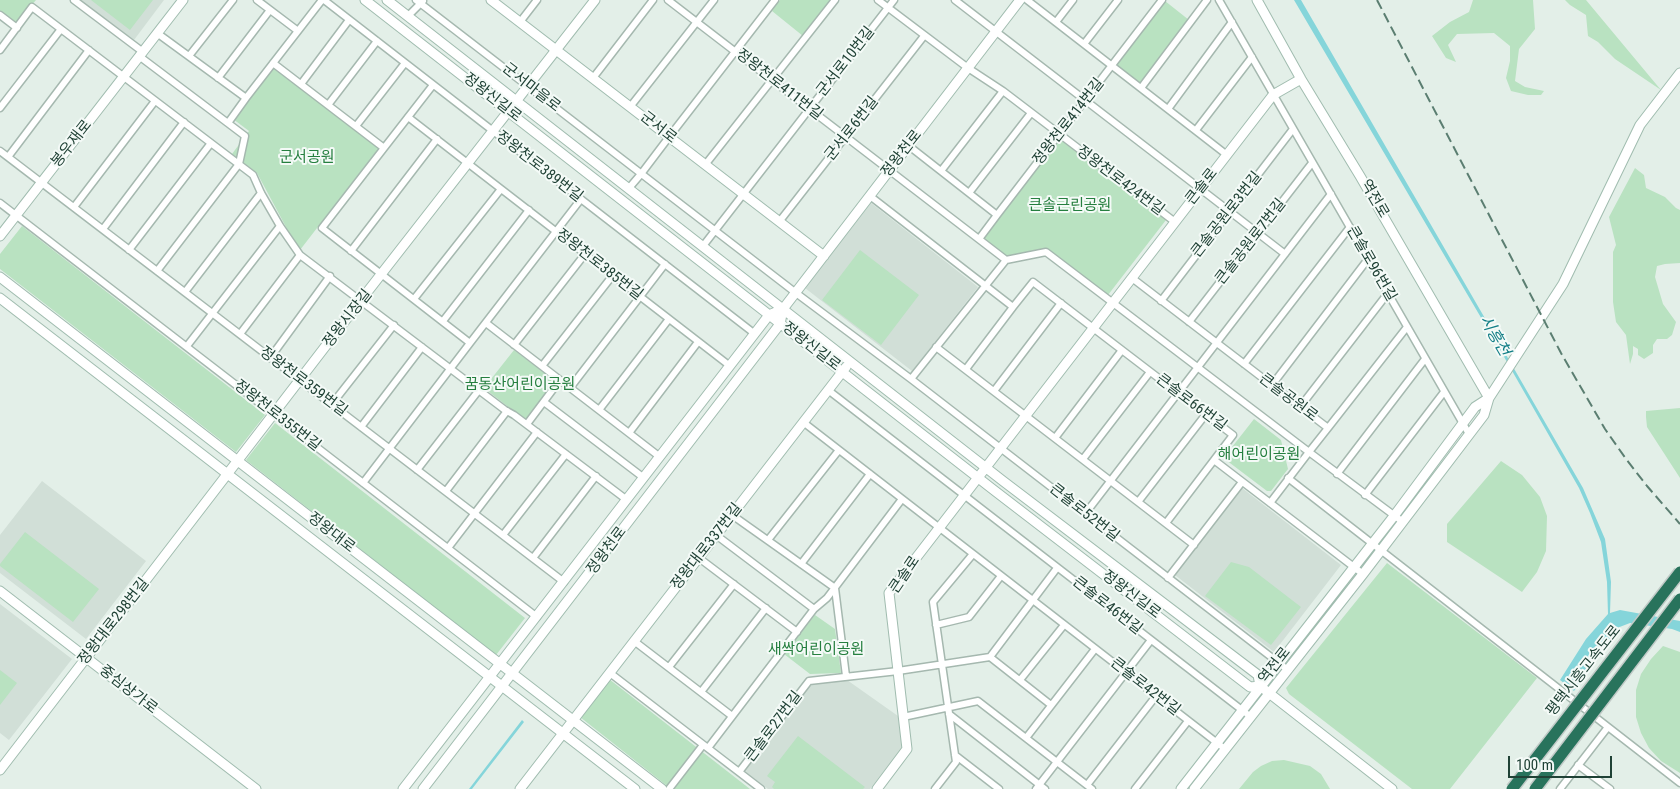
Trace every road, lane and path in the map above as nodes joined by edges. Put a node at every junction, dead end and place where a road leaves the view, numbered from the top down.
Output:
1 (74, 0) edge
2 (183, 0) edge
3 (233, 0) edge
4 (258, 0) edge
5 (323, 0) edge
6 (365, 0) edge
7 (387, 0) edge
8 (491, 0) edge
9 (537, 0) edge
10 (595, 0) edge
11 (653, 0) edge
12 (668, 0) edge
13 (714, 0) edge
14 (775, 0) edge
15 (835, 0) edge
16 (878, 0) edge
17 (894, 0) edge
18 (955, 0) edge
19 (1020, 0) edge
20 (1027, 0) edge
21 (1073, 0) edge
22 (1118, 0) edge
23 (1162, 0) edge
24 (1207, 0) edge
25 (1219, 0) edge
26 (1257, 0) edge
27 (420, 1) edge
28 (888, 8) junction
29 (270, 10) junction
30 (0, 15) edge
31 (408, 16) junction
32 (349, 20) junction
33 (520, 22) junction
34 (696, 22) junction
35 (1056, 22) junction
36 (1232, 22) junction
37 (17, 28) junction
38 (61, 29) junction
39 (298, 31) junction
40 (996, 32) junction
41 (157, 33) junction
42 (924, 36) junction
43 (377, 41) junction
44 (1084, 44) junction
45 (0, 50) edge
46 (88, 50) junction
47 (556, 50) junction
48 (735, 52) junction
49 (141, 54) junction
50 (189, 56) junction
51 (1252, 57) junction
52 (273, 63) junction
53 (405, 63) junction
54 (1112, 66) junction
55 (968, 68) junction
56 (1680, 73) edge
57 (123, 77) junction
58 (218, 78) junction
59 (593, 78) junction
60 (1301, 79) junction
61 (772, 80) junction
62 (300, 84) junction
63 (433, 84) junction
64 (528, 86) junction
65 (1141, 88) junction
66 (1003, 91) junction
67 (1274, 95) junction
68 (246, 98) junction
69 (1085, 100) junction
70 (155, 101) junction
71 (517, 101) junction
72 (328, 105) junction
73 (630, 107) junction
74 (0, 108) edge
75 (810, 109) junction
76 (1168, 109) junction
77 (509, 112) junction
78 (1031, 113) junction
79 (408, 117) junction
80 (184, 122) junction
81 (228, 123) junction
82 (356, 126) junction
83 (1293, 129) junction
84 (1196, 130) junction
85 (494, 132) junction
86 (1059, 134) junction
87 (669, 136) junction
88 (846, 136) junction
89 (437, 139) junction
90 (211, 143) junction
91 (908, 146) junction
92 (384, 148) junction
93 (0, 150) edge
94 (1227, 155) junction
95 (8, 157) junction
96 (1312, 162) junction
97 (239, 164) junction
98 (469, 164) junction
99 (705, 165) junction
100 (890, 170) junction
101 (941, 171) junction
102 (642, 174) junction
103 (42, 183) junction
104 (501, 188) junction
105 (629, 188) junction
106 (1201, 189) junction
107 (261, 193) junction
108 (969, 193) junction
109 (743, 194) junction
110 (1331, 194) junction
111 (870, 196) junction
112 (581, 199) junction
113 (0, 203) edge
114 (74, 207) junction
115 (529, 210) junction
116 (1230, 211) junction
117 (16, 215) junction
118 (997, 215) junction
119 (779, 222) junction
120 (1175, 222) junction
121 (280, 226) junction
122 (1350, 227) junction
123 (103, 229) junction
124 (556, 231) junction
125 (715, 231) junction
126 (1258, 233) junction
127 (0, 236) edge
128 (979, 239) junction
129 (703, 246) junction
130 (129, 250) junction
131 (351, 251) junction
132 (585, 254) junction
133 (1285, 254) junction
134 (300, 255) junction
135 (824, 256) junction
136 (1368, 259) junction
137 (1006, 260) junction
138 (665, 264) junction
139 (157, 271) junction
140 (382, 275) junction
141 (613, 275) junction
142 (330, 276) junction
143 (0, 277) edge
144 (1132, 278) junction
145 (986, 285) junction
146 (185, 292) junction
147 (796, 293) junction
148 (1388, 293) junction
149 (640, 297) junction
150 (0, 298) edge
151 (414, 299) junction
152 (361, 300) junction
153 (1161, 301) junction
154 (1060, 303) junction
155 (1112, 303) junction
156 (1014, 307) junction
157 (784, 309) junction
158 (212, 313) junction
159 (769, 315) junction
160 (669, 319) junction
161 (442, 321) junction
162 (1189, 322) junction
163 (486, 323) junction
164 (780, 324) junction
165 (394, 325) junction
166 (1407, 327) junction
167 (1093, 328) junction
168 (240, 334) junction
169 (755, 334) junction
170 (698, 342) junction
171 (470, 343) junction
172 (1216, 343) junction
173 (514, 345) junction
174 (186, 346) junction
175 (422, 347) junction
176 (936, 347) junction
177 (1122, 350) junction
178 (270, 358) junction
179 (1425, 358) junction
180 (851, 361) junction
181 (1244, 364) junction
182 (542, 366) junction
183 (730, 366) junction
184 (451, 368) junction
185 (1197, 368) junction
186 (966, 370) junction
187 (842, 371) junction
188 (1150, 372) junction
189 (911, 379) junction
190 (300, 380) junction
191 (560, 380) junction
192 (1272, 385) junction
193 (570, 388) junction
194 (479, 390) junction
195 (828, 390) junction
196 (994, 391) junction
197 (1444, 392) junction
198 (1178, 393) junction
199 (1489, 398) junction
200 (544, 402) junction
201 (332, 404) junction
202 (1300, 407) junction
203 (599, 410) junction
204 (507, 411) junction
205 (274, 414) junction
206 (1206, 414) junction
207 (1026, 416) junction
208 (803, 422) junction
209 (526, 424) junction
210 (1463, 424) junction
211 (361, 427) junction
212 (1328, 428) junction
213 (537, 432) junction
214 (629, 433) junction
215 (1468, 434) junction
216 (1055, 438) junction
217 (389, 448) junction
218 (1000, 448) junction
219 (839, 450) junction
220 (1309, 452) junction
221 (566, 454) junction
222 (660, 457) junction
223 (1082, 459) junction
224 (1214, 460) junction
225 (238, 461) junction
226 (986, 467) junction
227 (417, 470) junction
228 (228, 474) junction
229 (870, 474) junction
230 (1337, 474) junction
231 (596, 476) junction
232 (978, 477) junction
233 (644, 478) junction
234 (1288, 478) junction
235 (1110, 480) junction
236 (1242, 482) junction
237 (363, 483) junction
238 (446, 491) junction
239 (1366, 495) junction
240 (964, 496) junction
241 (902, 499) junction
242 (627, 500) junction
243 (1138, 502) junction
244 (1270, 503) junction
245 (474, 514) junction
246 (732, 514) junction
247 (1084, 514) junction
248 (1394, 516) junction
249 (1403, 522) junction
250 (1166, 523) junction
251 (939, 528) junction
252 (503, 535) junction
253 (716, 535) junction
254 (768, 540) junction
255 (1371, 544) junction
256 (1194, 545) junction
257 (448, 548) junction
258 (1380, 551) junction
259 (973, 554) junction
260 (533, 558) junction
261 (699, 558) junction
262 (800, 564) junction
263 (1354, 566) junction
264 (1058, 568) junction
265 (1680, 572) edge
266 (1363, 574) junction
267 (1001, 576) junction
268 (1168, 578) junction
269 (564, 582) junction
270 (734, 584) junction
271 (834, 588) junction
272 (0, 591) edge
273 (1680, 599) edge
274 (1033, 600) junction
275 (766, 608) junction
276 (814, 609) junction
277 (537, 617) junction
278 (936, 625) junction
279 (1064, 625) junction
280 (797, 632) junction
281 (1151, 640) junction
282 (634, 641) junction
283 (1095, 648) junction
284 (990, 657) junction
285 (86, 658) junction
286 (1278, 662) junction
287 (500, 664) junction
288 (942, 664) junction
289 (669, 667) junction
290 (1288, 670) junction
291 (898, 671) junction
292 (610, 673) junction
293 (1126, 673) junction
294 (513, 674) junction
295 (846, 676) junction
296 (490, 677) junction
297 (1020, 680) junction
298 (1260, 686) junction
299 (502, 687) junction
300 (700, 692) junction
301 (1270, 693) junction
302 (1156, 696) junction
303 (1051, 705) junction
304 (948, 710) junction
305 (1241, 710) junction
306 (732, 716) junction
307 (903, 716) junction
308 (1250, 717) junction
309 (573, 720) junction
310 (1188, 721) junction
311 (1608, 727) junction
312 (563, 733) junction
313 (1026, 738) junction
314 (1216, 742) junction
315 (706, 746) junction
316 (1225, 749) junction
317 (955, 755) junction
318 (1057, 762) junction
319 (1578, 765) junction
320 (0, 770) edge
321 (739, 772) junction
322 (991, 783) junction
323 (1680, 784) edge
324 (1090, 787) edge
325 (1040, 788) edge
326 (256, 789) edge
327 (403, 789) edge
328 (423, 789) edge
329 (520, 789) edge
330 (635, 789) edge
331 (662, 789) edge
332 (669, 789) edge
333 (761, 789) edge
334 (877, 789) edge
335 (935, 789) edge
336 (986, 789) edge
337 (999, 789) edge
338 (1136, 789) edge
339 (1180, 789) edge
340 (1194, 789) edge
341 (1392, 789) edge
342 (1512, 789) edge
343 (1535, 789) edge
344 (1560, 789) edge
345 (1609, 789) edge

1 - 49 street
2 - 41 street, 봉우재로
3 - 50 street
4 - 29 street
5 - 32 street, 정왕천로389번길
5 - 39 street
6 - 77 street, 정왕신길로
7 - 31 street, 정왕신길로
8 - 33 street, 군서로
9 - 33 street
10 - 47 street, 정왕시장길
11 - 59 street
12 - 34 street, 정왕천로411번길
13 - 34 street
14 - 48 street
15 - 61 street
16 - 28 street, 정왕천로424번길
17 - 28 street, 군서로10번길
18 - 40 street
19 - 40 street, 정왕천로
20 - 35 street
21 - 35 street
22 - 44 street
23 - 54 street, 정왕천로414번길
24 - 65 street
25 - 36 street, 큰솔로96번길
26 - 60 street, 역전로
27 - 31 street, 군서마을로
27 - 64 street, 군서마을로
28 - 42 street, 정왕천로424번길
28 - 75 street, 군서로10번길
29 - 39 street
29 - 58 street
30 - 37 street
31 - 71 street, 정왕신길로
32 - 43 street, 정왕천로389번길
32 - 62 street
33 - 47 street, 군서로
34 - 48 street, 정왕천로411번길
34 - 73 street
35 - 44 street
36 - 51 street, 큰솔로96번길
36 - 76 street
37 - 38 street
37 - 45 street
38 - 46 street
38 - 74 street
39 - 52 street
40 - 55 street, 정왕천로
40 - 69 street
41 - 49 street, 봉우재로
41 - 50 street
42 - 55 street, 정왕천로424번길
42 - 88 street, 군서로6번길
43 - 53 street, 정왕천로389번길
43 - 72 street
44 - 54 street
46 - 57 street
46 - 95 street
47 - 59 street, 군서로
47 - 64 street, 정왕시장길
48 - 61 street, 정왕천로411번길
48 - 87 street
49 - 57 street, 봉우재로
49 - 81 street
50 - 58 street
51 - 67 street, 큰솔로96번길
51 - 84 street
52 - 62 street
52 - 68 street
53 - 63 street, 정왕천로389번길
53 - 82 street
54 - 65 street
54 - 69 street, 정왕천로414번길
55 - 66 street, 정왕천로424번길
55 - 91 street, 정왕천로
56 - 199 street
57 - 70 street
57 - 103 street, 봉우재로
58 - 68 street
59 - 73 street, 군서로
60 - 67 street, 큰솔로
60 - 199 street, 역전로
61 - 75 street, 정왕천로411번길
61 - 99 street
62 - 72 street
63 - 79 street
63 - 85 street, 정왕천로389번길
64 - 71 street, 정왕시장길
64 - 102 street, 군서마을로
65 - 76 street
66 - 78 street, 정왕천로424번길
66 - 101 street
67 - 83 street, 큰솔로96번길
67 - 94 street, 큰솔로
68 - 81 street
69 - 86 street, 정왕천로414번길
69 - 106 street
70 - 80 street
70 - 114 street
71 - 77 street, 정왕시장길
71 - 105 street, 정왕신길로
72 - 82 street
73 - 87 street, 군서로
75 - 88 street, 정왕천로411번길
75 - 109 street, 군서로10번길
76 - 84 street
77 - 85 street, 정왕시장길
77 - 159 street, 정왕신길로
78 - 86 street, 정왕천로424번길
78 - 108 street
79 - 89 street
79 - 92 street
80 - 90 street
80 - 123 street
81 - 97 street
82 - 92 street
83 - 96 street, 큰솔로96번길
83 - 116 street, 큰솔공원로3번길
84 - 94 street
85 - 98 street, 정왕시장길
85 - 112 street, 정왕천로389번길
86 - 118 street, 정왕천로414번길
86 - 120 street, 정왕천로424번길
87 - 99 street, 군서로
87 - 102 street
88 - 100 street, 정왕천로411번길
88 - 119 street, 군서로6번길
89 - 98 street
89 - 131 street
90 - 97 street
90 - 130 street
91 - 100 street, 정왕천로
91 - 101 street
92 - 131 street
93 - 95 street, 정왕천로359번길
94 - 106 street, 큰솔로
95 - 103 street, 정왕천로359번길
96 - 110 street, 큰솔로96번길
96 - 126 street, 큰솔공원로7번길
97 - 107 street
97 - 139 street
98 - 104 street, 정왕천로385번길
98 - 140 street, 정왕시장길
99 - 109 street, 군서로
100 - 111 street, 정왕천로
100 - 128 street, 정왕천로411번길
101 - 108 street
102 - 105 street
102 - 125 street, 군서마을로
103 - 114 street, 정왕천로359번길
103 - 117 street, 봉우재로
104 - 115 street, 정왕천로385번길
104 - 151 street
105 - 129 street, 정왕신길로
106 - 116 street
106 - 120 street, 큰솔로
107 - 121 street
107 - 146 street
108 - 118 street
109 - 119 street, 군서로
109 - 125 street
110 - 122 street, 큰솔로96번길
110 - 133 street
111 - 135 street, 정왕천로
111 - 145 street
112 - 124 street
112 - 138 street, 정왕천로389번길
113 - 117 street, 정왕천로355번길
114 - 123 street, 정왕천로359번길
115 - 124 street, 정왕천로385번길
115 - 161 street
116 - 126 street
116 - 153 street, 큰솔공원로3번길
117 - 127 street, 봉우재로
117 - 174 street, 정왕천로355번길
118 - 128 street, 정왕천로414번길
119 - 135 street, 군서로
120 - 144 street, 큰솔로
121 - 134 street
121 - 158 street
122 - 136 street, 큰솔로96번길
122 - 181 street
123 - 130 street, 정왕천로359번길
124 - 132 street, 정왕천로385번길
124 - 163 street
125 - 129 street
125 - 147 street, 군서마을로
126 - 133 street
126 - 162 street, 큰솔공원로7번길
128 - 137 street, 정왕천로411번길
129 - 157 street, 정왕신길로
130 - 139 street, 정왕천로359번길
131 - 140 street
132 - 141 street, 정왕천로385번길
132 - 173 street
133 - 172 street
134 - 142 street
134 - 168 street
135 - 147 street, 정왕천로
136 - 148 street, 큰솔로96번길
136 - 192 street
137 - 145 street
137 - 155 street
138 - 149 street
138 - 169 street, 정왕천로389번길
139 - 146 street, 정왕천로359번길
140 - 151 street
140 - 152 street, 정왕시장길
141 - 149 street, 정왕천로385번길
141 - 182 street
142 - 152 street
142 - 178 street
143 - 225 street, 정왕대로
144 - 153 street, 큰솔공원로
144 - 155 street, 큰솔로
145 - 156 street
145 - 176 street
146 - 158 street, 정왕천로359번길
147 - 157 street, 정왕천로
147 - 189 street, 군서마을로
148 - 166 street, 큰솔로96번길
148 - 202 street
149 - 160 street, 정왕천로385번길
149 - 193 street
150 - 228 street, 정왕대로
151 - 161 street
152 - 165 street
152 - 190 street, 정왕시장길
153 - 162 street, 큰솔공원로
154 - 156 street, 큰솔로66번길
154 - 167 street, 큰솔로66번길
154 - 196 street
155 - 167 street, 큰솔로
155 - 185 street
156 - 186 street
157 - 159 street
157 - 164 street, 정왕천로
157 - 180 street, 정왕신길로
158 - 168 street, 정왕천로359번길
158 - 174 street
159 - 164 street, 정왕신길로
159 - 169 street, 정왕천로
160 - 170 street, 정왕천로385번길
160 - 203 street
161 - 171 street
162 - 172 street, 큰솔공원로
163 - 171 street
163 - 173 street
164 - 187 street, 정왕신길로
164 - 294 street, 정왕천로
165 - 175 street
165 - 201 street
166 - 179 street, 큰솔로96번길
166 - 212 street
167 - 177 street, 큰솔로66번길
167 - 207 street, 큰솔로
168 - 178 street, 정왕천로359번길
169 - 183 street, 정왕천로
170 - 183 street, 정왕천로385번길
170 - 214 street
171 - 184 street
172 - 181 street, 큰솔공원로
172 - 185 street
173 - 182 street
174 - 205 street, 정왕천로355번길
175 - 184 street
175 - 211 street
176 - 186 street
176 - 189 street
177 - 188 street, 큰솔로66번길
177 - 216 street
178 - 190 street, 정왕천로359번길
179 - 197 street, 큰솔로96번길
179 - 230 street
180 - 187 street, 정왕대로337번길
180 - 226 street, 정왕신길로
181 - 192 street, 큰솔공원로
182 - 191 street
183 - 222 street, 정왕천로
184 - 194 street
184 - 217 street
185 - 198 street
185 - 220 street
186 - 196 street
187 - 195 street, 정왕대로337번길
187 - 232 street, 정왕신길로
188 - 198 street, 큰솔로66번길
188 - 223 street
189 - 218 street, 큰솔로52번길
190 - 201 street, 정왕천로359번길
190 - 205 street, 정왕시장길
191 - 193 street
191 - 200 street
192 - 202 street, 큰솔공원로
193 - 203 street
194 - 204 street
194 - 227 street
195 - 208 street, 정왕대로337번길
195 - 240 street, 큰솔로46번길
196 - 207 street
197 - 210 street, 큰솔로96번길
197 - 239 street
198 - 206 street, 큰솔로66번길
198 - 235 street
199 - 210 street, 역전로
199 - 215 street, 역전로
200 - 209 street
200 - 233 street
201 - 211 street, 정왕천로359번길
202 - 212 street, 큰솔공원로
203 - 214 street
204 - 209 street
204 - 238 street
205 - 225 street, 정왕시장길
205 - 237 street, 정왕천로355번길
206 - 224 street, 큰솔로66번길
206 - 243 street
207 - 216 street
207 - 218 street, 큰솔로
208 - 219 street, 큰솔로42번길
208 - 246 street, 정왕대로337번길
209 - 213 street
210 - 215 street, 큰솔로96번길
210 - 248 street, 역전로
211 - 217 street, 정왕천로359번길
212 - 220 street, 큰솔공원로
213 - 221 street
213 - 245 street
214 - 222 street
215 - 249 street, 역전로
216 - 223 street
217 - 227 street, 정왕천로359번길
217 - 237 street
218 - 226 street, 큰솔로
218 - 247 street, 큰솔로52번길
219 - 229 street, 큰솔로42번길
219 - 254 street
220 - 230 street
220 - 234 street, 큰솔공원로
221 - 231 street
221 - 252 street
222 - 233 street, 정왕천로
223 - 235 street
224 - 236 street
224 - 250 street
225 - 228 street, 정왕시장길
225 - 287 street, 정왕대로
226 - 232 street, 큰솔로
226 - 298 street, 정왕신길로
227 - 238 street, 정왕천로359번길
228 - 285 street, 정왕대로298번길
228 - 296 street, 정왕대로
229 - 241 street, 큰솔로42번길
229 - 262 street
230 - 239 street
231 - 242 street
231 - 260 street
232 - 240 street, 큰솔로
232 - 298 street, 정왕신길로
233 - 242 street, 정왕천로
234 - 244 street, 큰솔공원로
234 - 255 street
235 - 243 street
235 - 247 street
236 - 244 street
236 - 256 street
237 - 257 street, 정왕천로355번길
238 - 245 street, 정왕천로359번길
239 - 248 street
240 - 251 street, 큰솔로
240 - 264 street, 큰솔로46번길
241 - 251 street, 큰솔로42번길
241 - 271 street
242 - 269 street, 정왕천로
243 - 250 street
244 - 263 street
245 - 252 street, 정왕천로359번길
245 - 257 street
246 - 253 street, 정왕대로337번길
246 - 254 street
247 - 268 street, 큰솔로52번길
248 - 249 street
248 - 255 street, 역전로
249 - 258 street, 역전로
250 - 256 street
251 - 259 street, 큰솔로42번길
251 - 291 street, 큰솔로
252 - 260 street, 정왕천로359번길
253 - 261 street, 정왕대로337번길
253 - 276 street
254 - 262 street
255 - 258 street
255 - 263 street, 역전로
256 - 268 street
257 - 277 street, 정왕천로355번길
258 - 266 street, 역전로
258 - 311 street
259 - 267 street, 큰솔로42번길
259 - 278 street
260 - 269 street, 정왕천로359번길
261 - 270 street
261 - 282 street, 정왕대로337번길
262 - 271 street
263 - 266 street
263 - 286 street, 역전로
264 - 274 street
264 - 281 street, 큰솔로46번길
265 - 342 highway, 평택시흥고속도로, bridge
266 - 290 street, 역전로
267 - 274 street, 큰솔로42번길
267 - 278 street
268 - 286 street, 큰솔로52번길
269 - 277 street, 정왕천로
270 - 275 street
270 - 289 street
271 - 276 street
271 - 295 street
272 - 285 street, 중심상가로
273 - 343 highway, bridge
274 - 279 street, 큰솔로42번길
274 - 284 street
275 - 280 street
275 - 300 street
276 - 280 street
277 - 287 street, 정왕천로
278 - 288 street
279 - 283 street, 큰솔로42번길
279 - 297 street
280 - 306 street
281 - 293 street
281 - 305 street, 큰솔로46번길
282 - 289 street
282 - 292 street, 정왕대로337번길
283 - 293 street, 큰솔로42번길
283 - 303 street
284 - 288 street, 큰솔로27번길
284 - 297 street
285 - 320 street, 정왕대로298번길
285 - 326 street, 중심상가로
286 - 290 street, 큰솔로52번길
286 - 298 street, 역전로
287 - 294 street, 정왕대로
287 - 296 street, 정왕천로
288 - 291 street, 큰솔로27번길
288 - 304 street
289 - 300 street
290 - 301 street, 역전로
291 - 295 street, 큰솔로27번길
291 - 307 street, 큰솔로
292 - 309 street, 정왕대로337번길
292 - 315 street
293 - 302 street, 큰솔로42번길
293 - 318 street
294 - 299 street, 정왕천로
294 - 309 street, 정왕대로
295 - 321 street, 큰솔로27번길
296 - 299 street, 정왕대로
296 - 327 street, 정왕천로
297 - 303 street
298 - 301 street, 정왕신길로
298 - 305 street, 역전로
299 - 312 street, 정왕대로
299 - 328 street, 정왕천로
300 - 306 street
301 - 308 street, 역전로
301 - 341 street, 정왕신길로
302 - 310 street, 큰솔로42번길
302 - 324 street
303 - 313 street
304 - 307 street
304 - 313 street
304 - 317 street
304 - 325 street
305 - 308 street, 큰솔로46번길
305 - 314 street, 역전로
306 - 315 street
307 - 334 street, 큰솔로
308 - 316 street, 역전로
309 - 312 street, 정왕대로337번길
309 - 331 street, 정왕대로
310 - 314 street, 큰솔로42번길
310 - 338 street
311 - 319 street
311 - 323 street
312 - 329 street, 정왕대로337번길
312 - 330 street, 정왕대로
313 - 318 street
314 - 316 street, 큰솔로42번길
314 - 339 street, 역전로
315 - 321 street
315 - 332 street
316 - 340 street, 역전로
317 - 322 street
317 - 335 street
318 - 324 street
318 - 325 street
319 - 344 street
319 - 345 street
321 - 333 street
322 - 336 street
322 - 337 street

